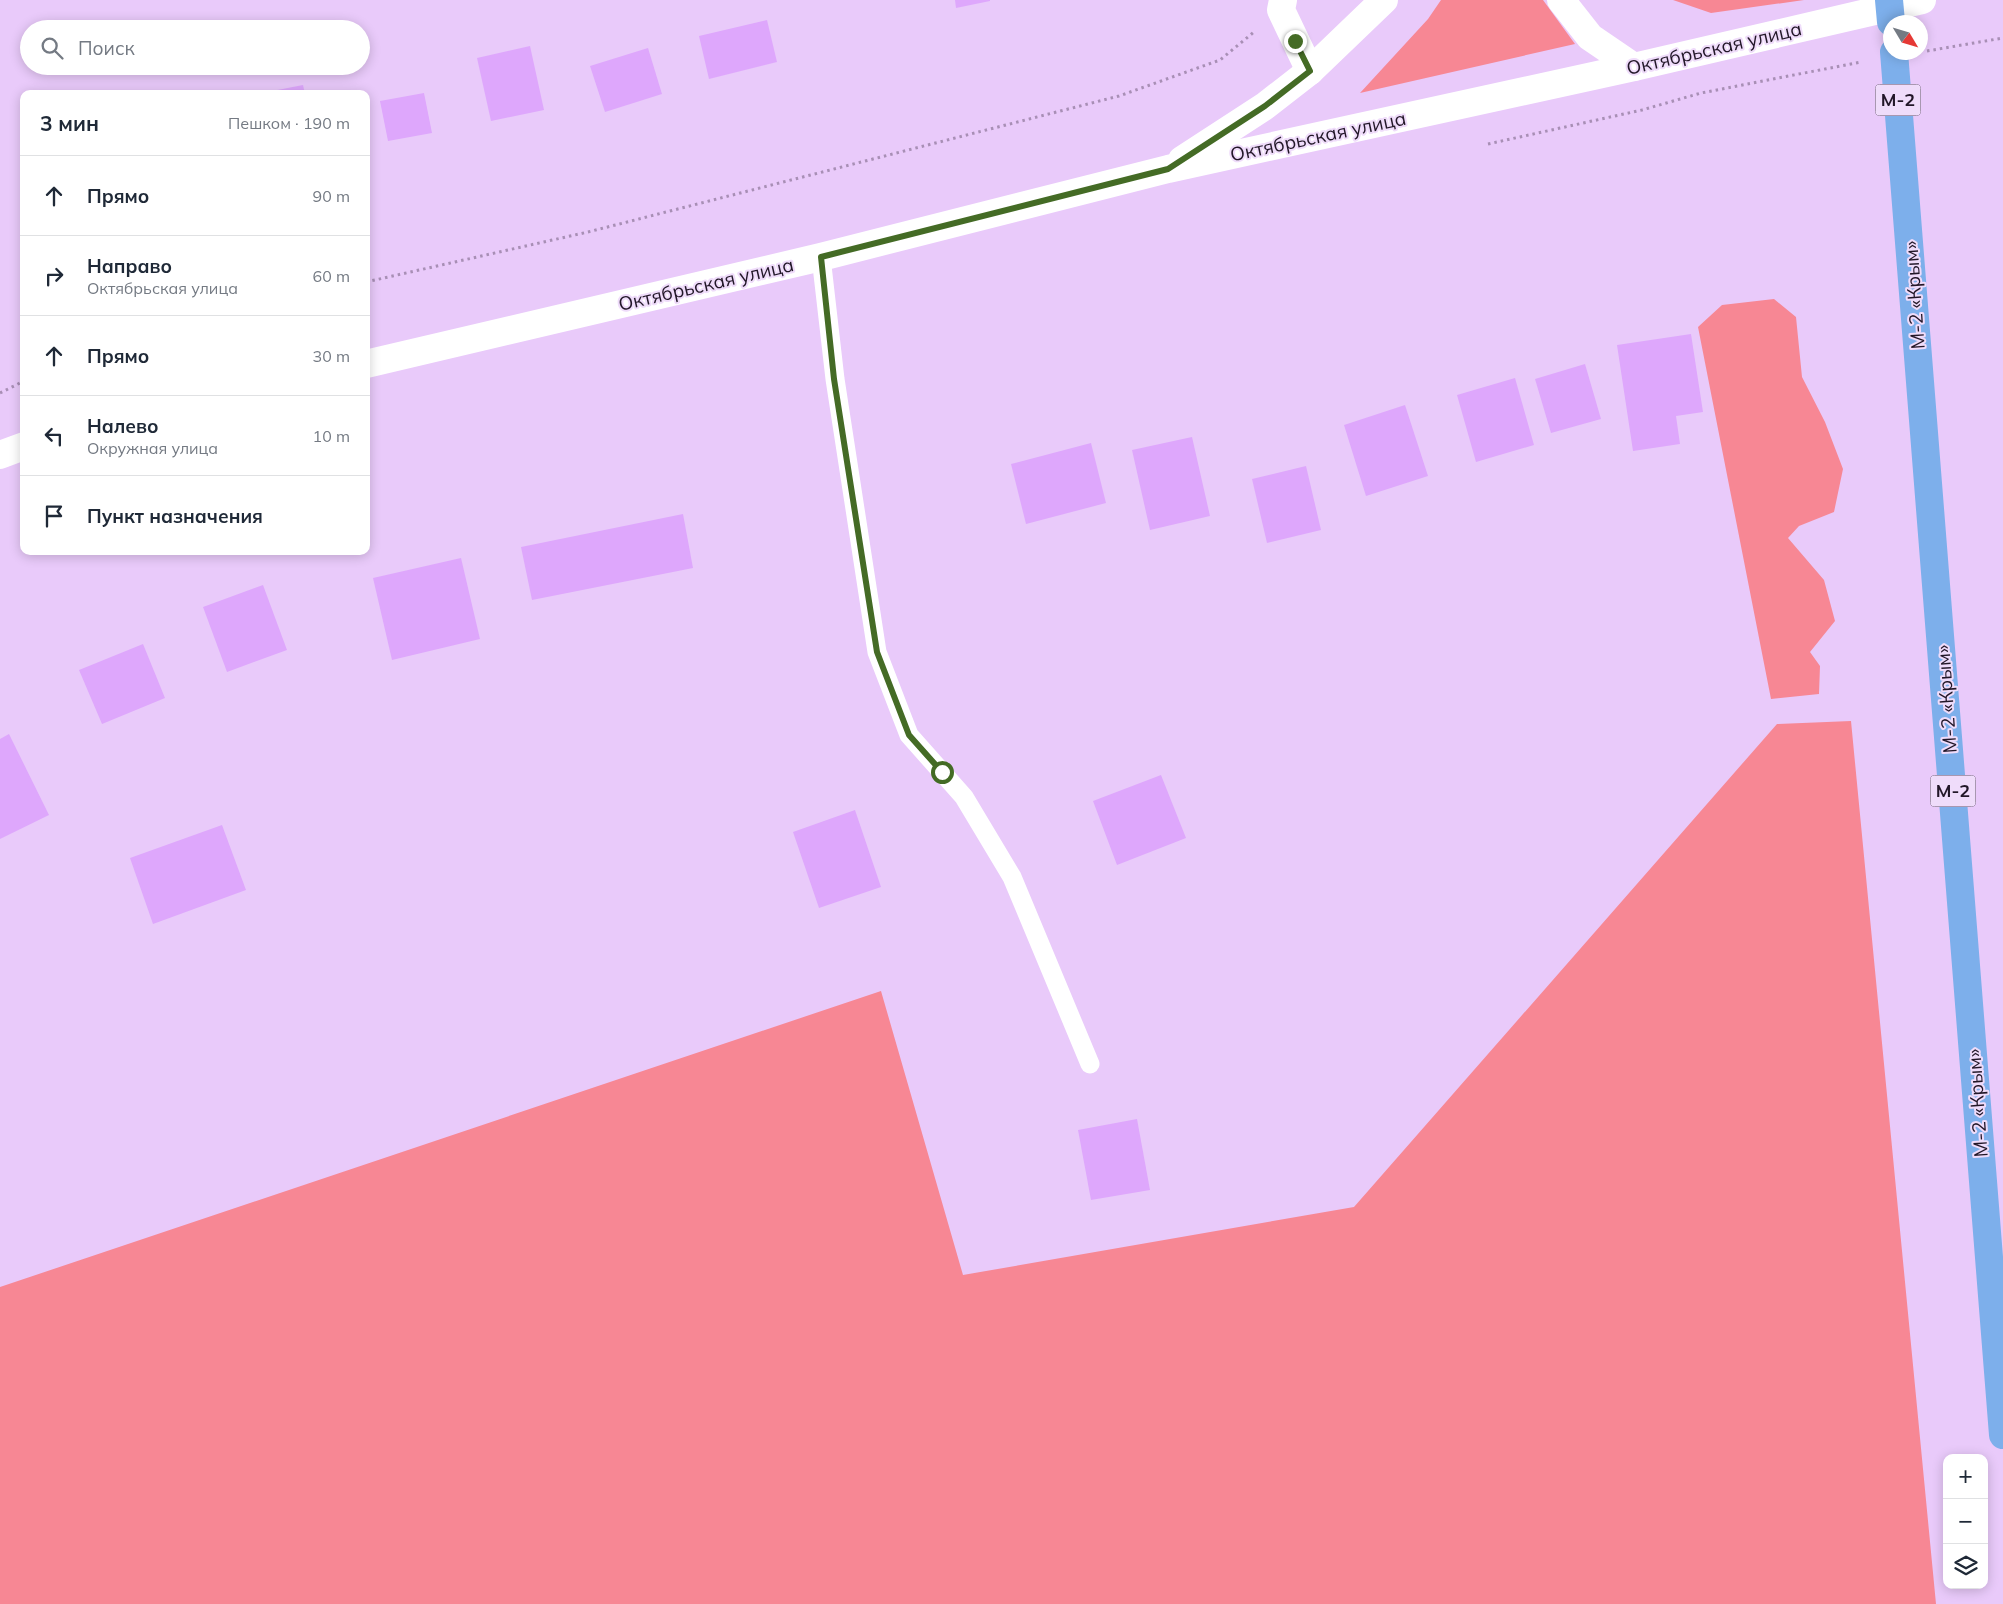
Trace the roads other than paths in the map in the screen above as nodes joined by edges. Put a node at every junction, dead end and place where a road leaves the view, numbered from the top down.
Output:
1 (1384, 0) edge
2 (1562, 0) edge
3 (1889, 0) edge
4 (1922, 0) edge
5 (1282, 5) edge
6 (1890, 15) edge
7 (1895, 60) edge
8 (1634, 67) junction
9 (1310, 71) junction
10 (1168, 169) junction
11 (821, 257) junction
12 (370, 363) edge
13 (20, 448) edge
14 (0, 455) edge
15 (1090, 1064) dead end
16 (2003, 1435) edge

1 - 9 main road
2 - 8 main road
3 - 6 highway
4 - 8 main road, Октябрьская улица
5 - 9 main road
7 - 16 highway, М-2 «Крым» / М-2
8 - 10 main road, Октябрьская улица
9 - 10 main road
10 - 11 main road, Октябрьская улица
11 - 12 main road, Октябрьская улица
11 - 15 lane
13 - 14 main road

